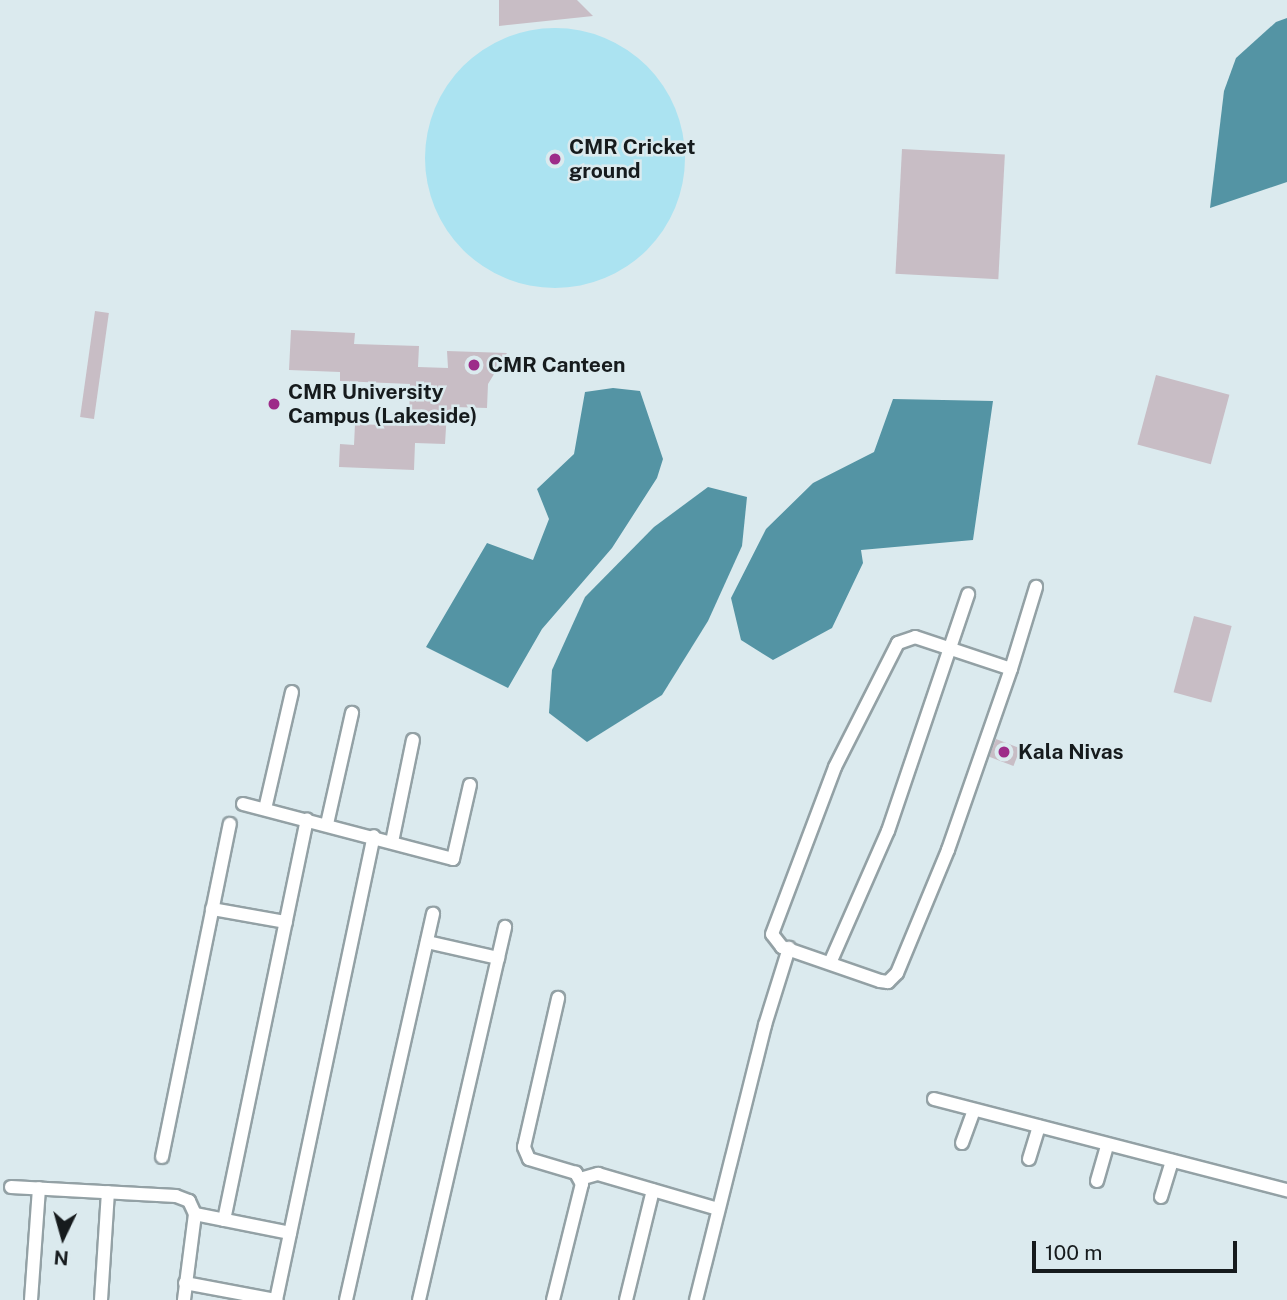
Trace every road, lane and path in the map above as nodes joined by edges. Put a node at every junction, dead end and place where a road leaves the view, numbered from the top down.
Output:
1 (1036, 587) dead end
2 (968, 594) dead end
3 (950, 649) junction
4 (1011, 669) junction
5 (292, 692) dead end
6 (352, 713) dead end
7 (413, 740) dead end
8 (470, 785) dead end
9 (243, 804) dead end
10 (265, 809) junction
11 (307, 819) junction
12 (230, 824) dead end
13 (327, 824) junction
14 (374, 836) junction
15 (392, 842) junction
16 (212, 909) junction
17 (433, 914) dead end
18 (286, 922) junction
19 (505, 927) dead end
20 (427, 942) junction
21 (789, 948) junction
22 (498, 958) junction
23 (830, 963) junction
24 (558, 998) dead end
25 (934, 1099) dead end
26 (974, 1110) junction
27 (1039, 1127) junction
28 (962, 1143) dead end
29 (1107, 1145) junction
30 (162, 1157) dead end
31 (1029, 1159) dead end
32 (1172, 1161) junction
33 (580, 1179) junction
34 (1097, 1181) dead end
35 (11, 1187) dead end
36 (39, 1188) junction
37 (1287, 1189) edge
38 (653, 1190) junction
39 (108, 1192) junction
40 (1161, 1197) dead end
41 (718, 1209) junction
42 (195, 1214) junction
43 (224, 1220) junction
44 (290, 1233) junction
45 (185, 1283) junction
46 (31, 1300) edge
47 (101, 1300) edge
48 (184, 1300) edge
49 (276, 1300) edge
50 (346, 1300) edge
51 (419, 1300) edge
52 (554, 1300) edge
53 (626, 1300) edge
54 (696, 1300) edge

1 - 4 street
2 - 3 street
3 - 4 street
3 - 21 street
3 - 23 street
4 - 23 street
5 - 10 street
6 - 13 street
7 - 15 street
8 - 15 street
9 - 10 street
10 - 11 street
11 - 13 street
11 - 18 street
12 - 16 street
13 - 14 street
14 - 15 street
14 - 44 street
16 - 18 street
16 - 30 street
17 - 20 street
18 - 43 street
19 - 22 street
20 - 22 street
20 - 50 street
21 - 23 street
21 - 41 street
22 - 51 street
24 - 33 street
25 - 26 street
26 - 27 street
26 - 28 street
27 - 29 street
27 - 31 street
29 - 32 street
29 - 34 street
32 - 37 street
32 - 40 street
33 - 38 street
33 - 52 street
35 - 36 street
36 - 39 street
36 - 46 street
38 - 41 street
38 - 53 street
39 - 42 street
39 - 47 street
41 - 54 street
42 - 43 street
42 - 45 street
43 - 44 street
44 - 49 street
45 - 48 street
45 - 49 street

